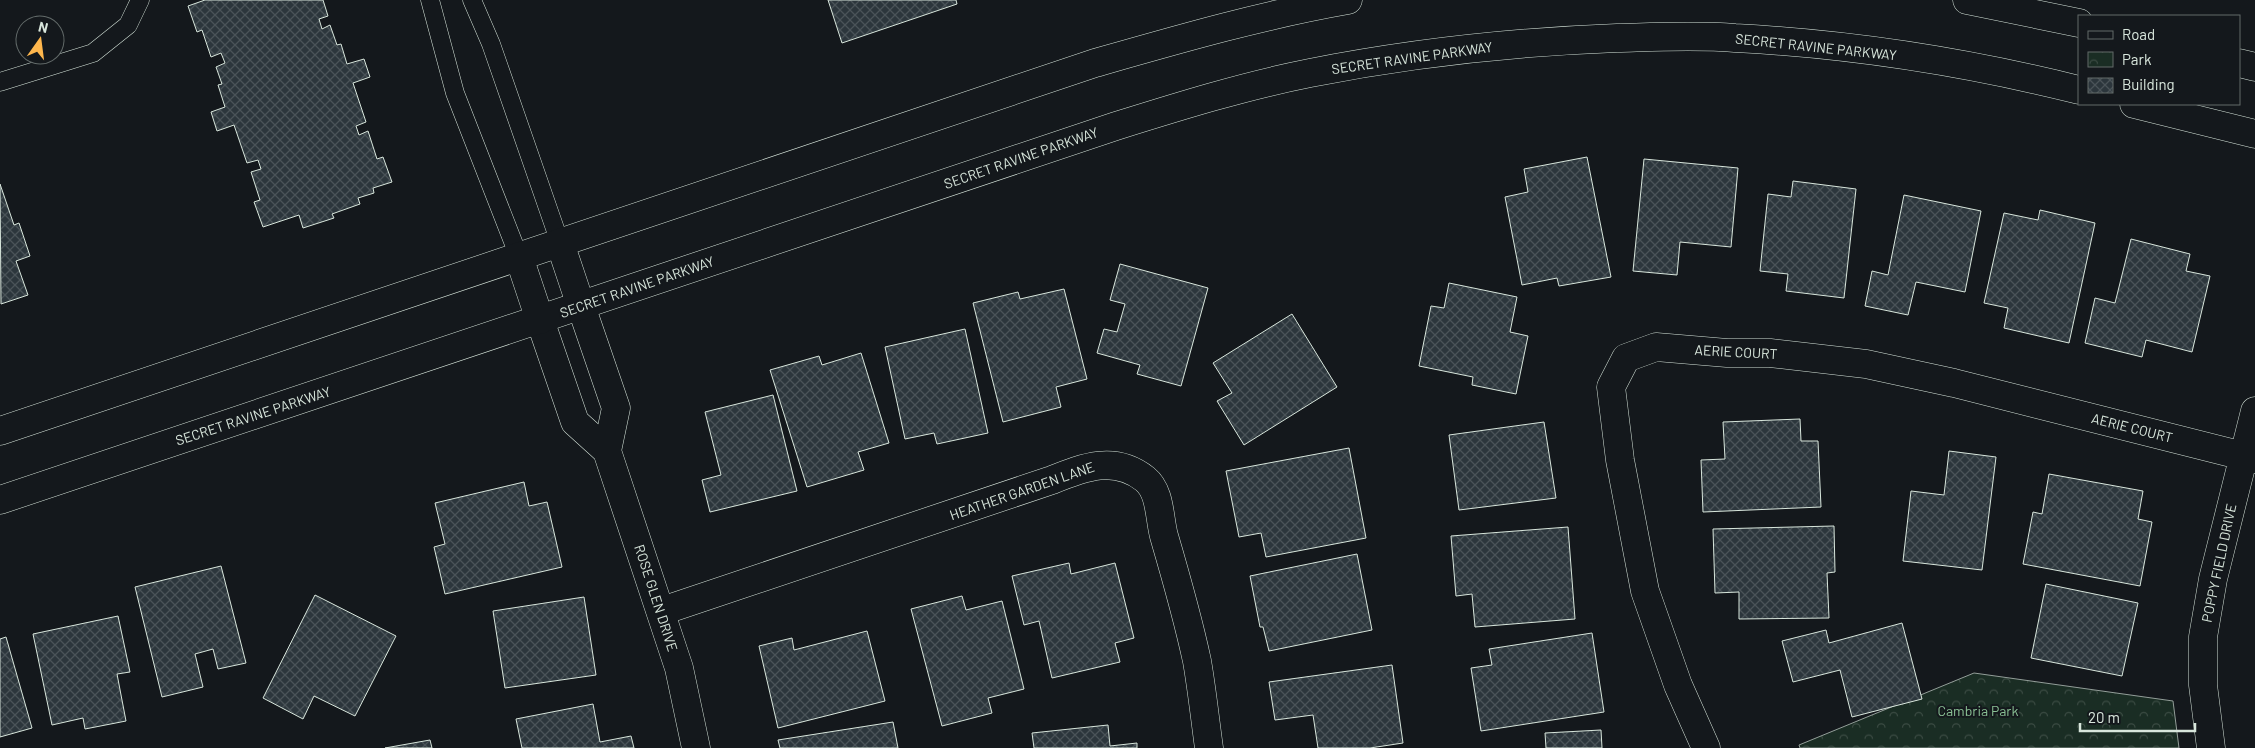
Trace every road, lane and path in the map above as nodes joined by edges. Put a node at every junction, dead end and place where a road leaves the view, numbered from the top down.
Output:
1 (140, 0) edge
2 (430, 0) edge
3 (472, 0) edge
4 (1348, 0) edge
5 (1967, 0) edge
6 (2078, 23) edge
7 (2240, 63) edge
8 (2255, 67) edge
9 (0, 82) edge
10 (2078, 90) edge
11 (2138, 105) edge
12 (2255, 134) edge
13 (560, 243) junction
14 (519, 257) junction
15 (580, 306) junction
16 (540, 320) junction
17 (2255, 410) edge
18 (0, 431) edge
19 (607, 451) junction
20 (2249, 457) edge
21 (0, 500) edge
22 (662, 611) junction
23 (696, 748) edge
24 (1209, 748) edge
25 (1706, 748) edge
26 (2211, 748) edge

1 - 9 lane
2 - 14 lane
3 - 13 lane
4 - 13 main road
5 - 6 main road
7 - 8 main road
10 - 15 main road, SECRET RAVINE PARKWAY
11 - 12 main road
13 - 14 main road
13 - 15 main road
14 - 16 main road, ROSE GLEN DRIVE
14 - 18 main road
15 - 16 main road, SECRET RAVINE PARKWAY
15 - 19 main road
16 - 19 main road, ROSE GLEN DRIVE
16 - 21 main road, SECRET RAVINE PARKWAY
17 - 20 main road, POPPY FIELD DRIVE
19 - 22 main road, ROSE GLEN DRIVE
20 - 25 main road, AERIE COURT
20 - 26 main road, POPPY FIELD DRIVE
22 - 23 main road, ROSE GLEN DRIVE
22 - 24 main road, HEATHER GARDEN LANE

